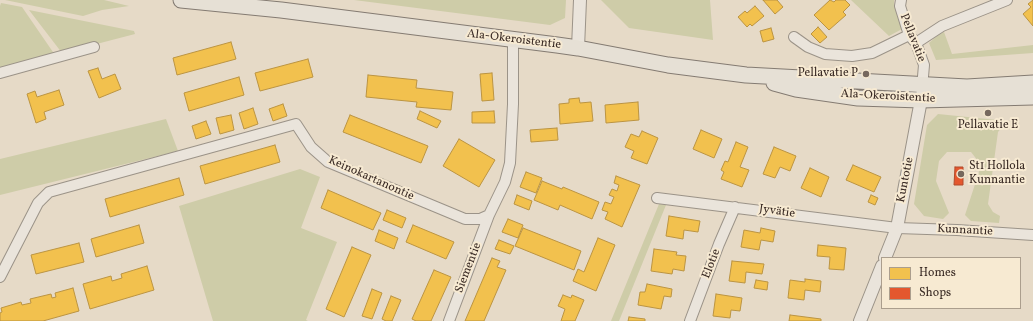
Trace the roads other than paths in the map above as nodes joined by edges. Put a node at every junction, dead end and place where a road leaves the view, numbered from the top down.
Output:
1 (181, 0) edge
2 (228, 0) edge
3 (580, 0) edge
4 (901, 0) edge
5 (1007, 0) edge
6 (281, 10) junction
7 (909, 35) junction
8 (794, 37) dead end
9 (512, 39) junction
10 (916, 43) junction
11 (94, 47) dead end
12 (578, 48) junction
13 (0, 73) edge
14 (1033, 83) edge
15 (922, 93) junction
16 (1033, 97) edge
17 (657, 198) dead end
18 (735, 207) junction
19 (490, 215) junction
20 (896, 228) junction
21 (1033, 235) edge
22 (885, 257) edge
23 (881, 268) edge
24 (0, 277) edge
25 (450, 321) edge
26 (690, 321) edge
27 (860, 321) edge

1 - 6 main road, Ala-Okeroistentie
2 - 6 main road, Ala-Okeroistentie
3 - 12 street
4 - 7 street, Pellavatie
5 - 10 street
6 - 9 main road, Ala-Okeroistentie
7 - 8 street
7 - 10 street, Pellavatie
9 - 12 main road, Ala-Okeroistentie
9 - 19 street
10 - 15 street, Pellavatie
11 - 13 street
12 - 15 main road, Ala-Okeroistentie
14 - 15 main road, Ala-Okeroistentie
15 - 16 main road, Ala-Okeroistentie
15 - 20 street, Kuntotie
17 - 18 street, Jyvätie
18 - 20 street, Jyvätie
18 - 26 street, Elotie
19 - 24 street, Keinokartanontie
19 - 25 street, Siementie
20 - 21 street, Kunnantie
20 - 22 street, Kuntotie
23 - 27 street

